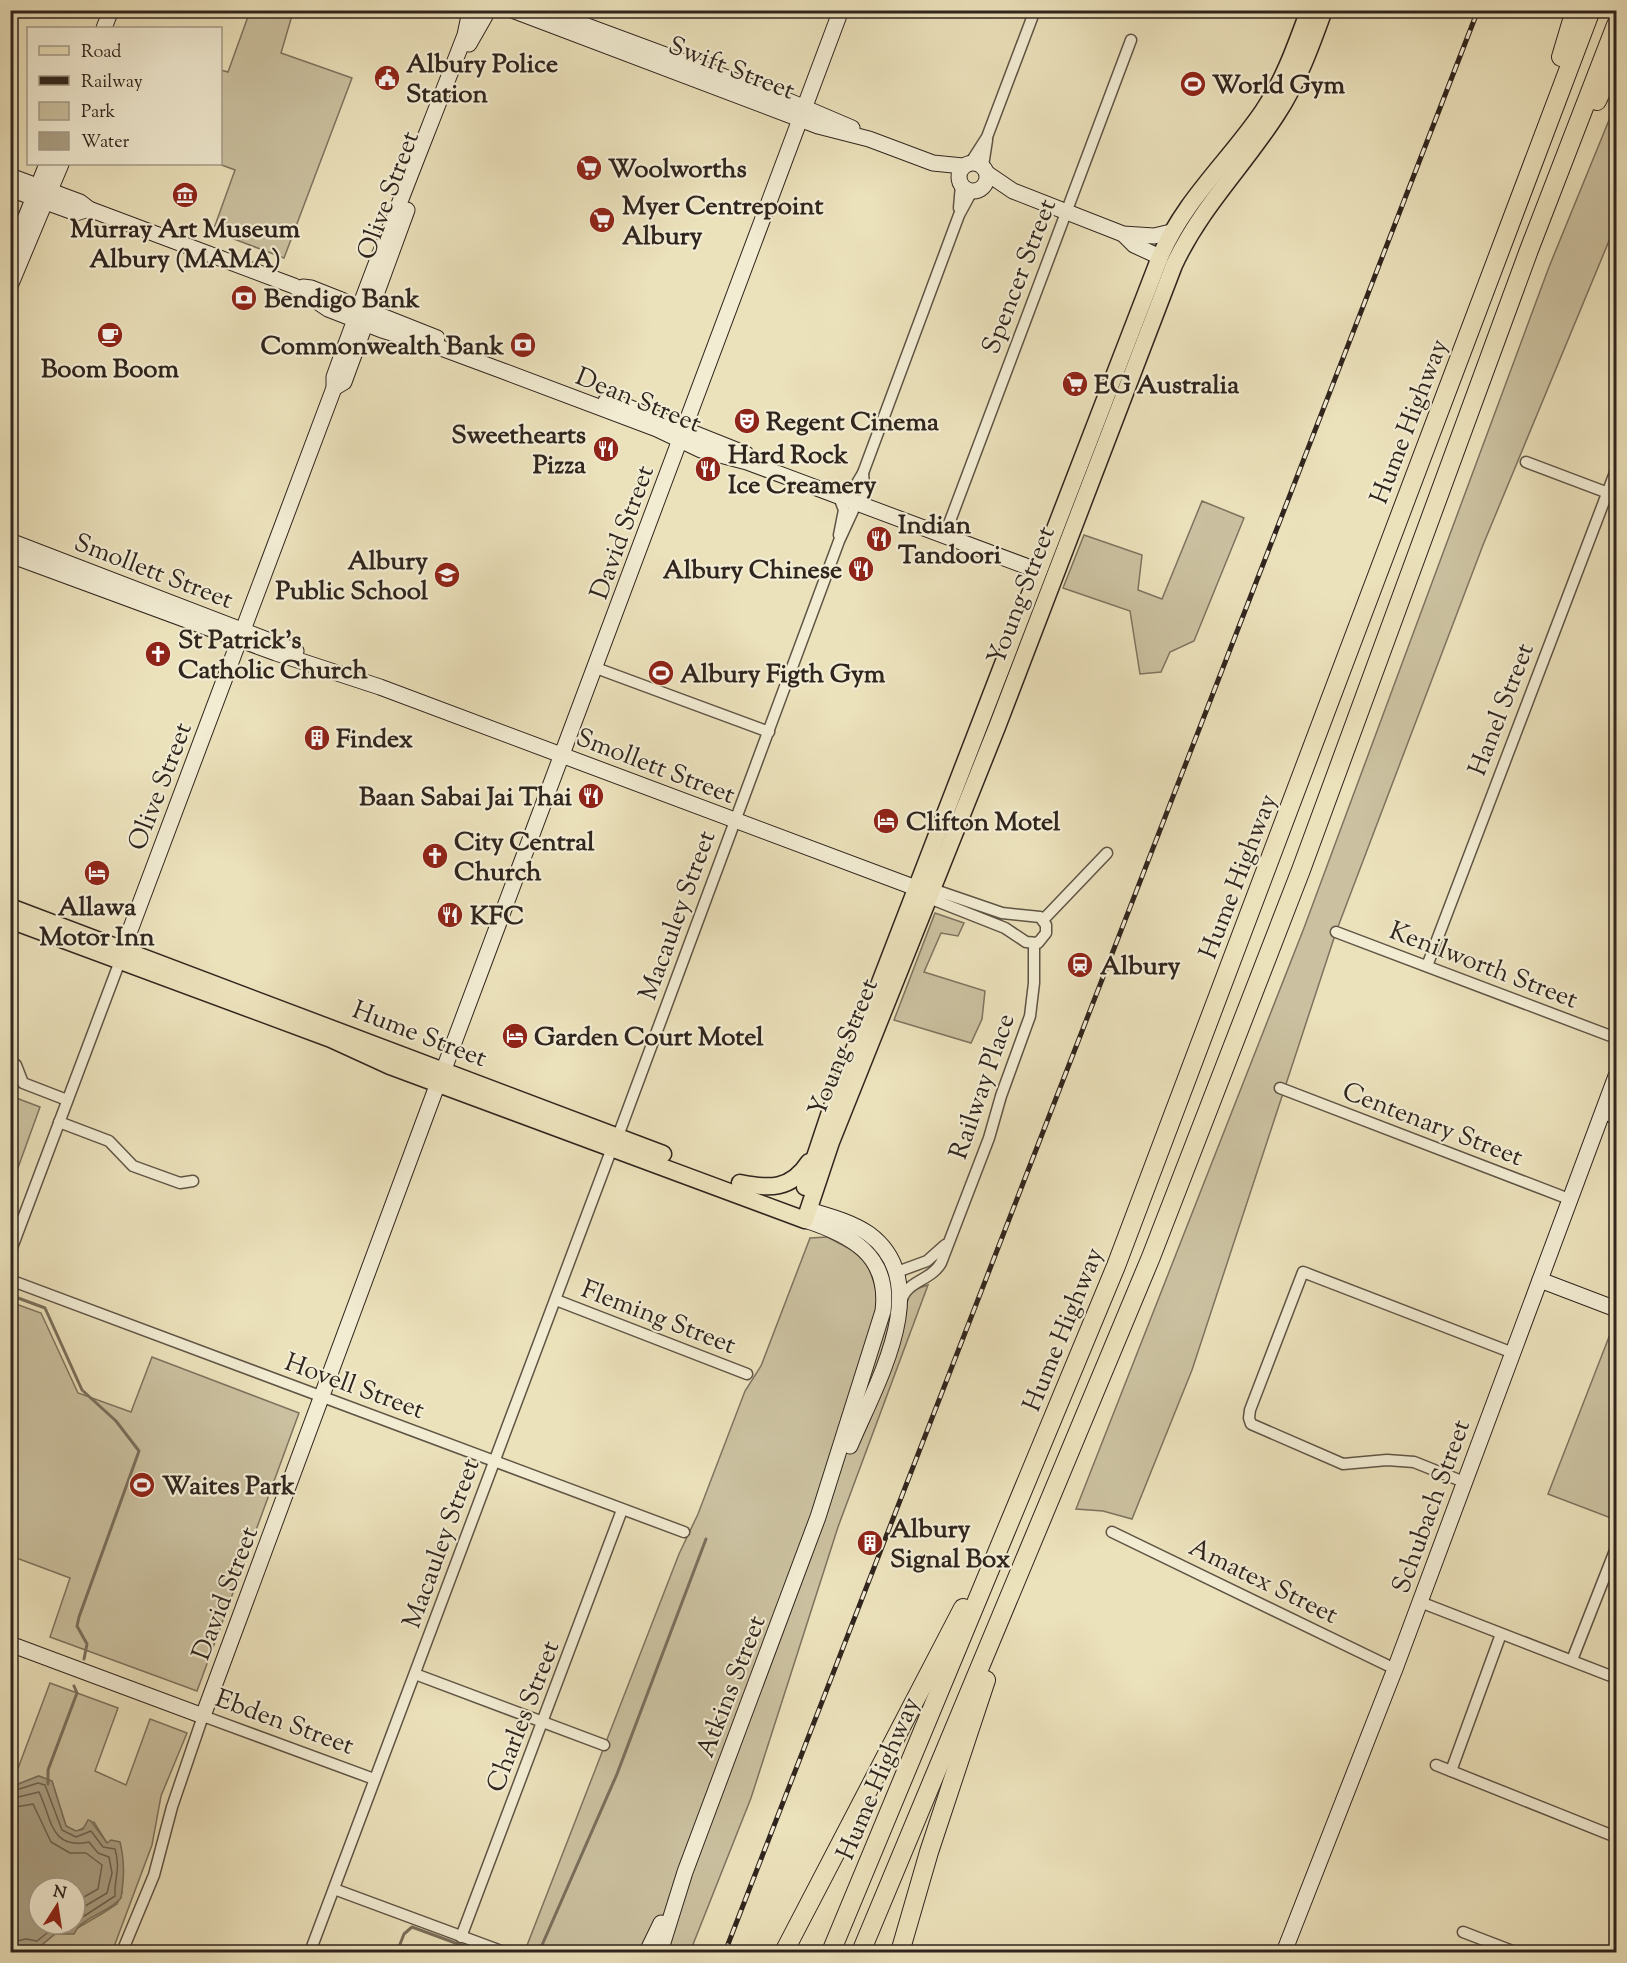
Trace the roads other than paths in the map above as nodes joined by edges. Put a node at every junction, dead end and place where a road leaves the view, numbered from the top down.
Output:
1 (111, 10) edge
2 (512, 10) edge
3 (544, 10) edge
4 (841, 10) edge
5 (1035, 10) edge
6 (1309, 10) edge
7 (1324, 10) edge
8 (1575, 10) edge
9 (1591, 10) edge
10 (480, 12) edge
11 (1617, 25) edge
12 (104, 27) edge
13 (1131, 40) dead end
14 (1617, 59) edge
15 (709, 78) junction
16 (802, 113) junction
17 (47, 165) edge
18 (60, 165) edge
19 (10, 176) edge
20 (972, 177) junction
21 (10, 189) edge
22 (41, 194) junction
23 (1545, 208) junction
24 (1066, 212) junction
25 (1171, 232) junction
26 (1123, 234) junction
27 (1504, 239) junction
28 (1182, 249) junction
29 (1160, 257) junction
30 (13, 264) edge
31 (10, 286) edge
32 (363, 315) junction
33 (682, 435) junction
34 (1526, 462) dead end
35 (1617, 470) edge
36 (1612, 495) edge
37 (853, 498) junction
38 (946, 532) junction
39 (839, 541) junction
40 (10, 542) edge
41 (10, 555) edge
42 (1045, 569) junction
43 (149, 601) junction
44 (241, 635) junction
45 (596, 668) junction
46 (769, 732) junction
47 (561, 755) junction
48 (735, 821) junction
49 (1107, 853) dead end
50 (926, 892) junction
51 (10, 907) edge
52 (1026, 916) junction
53 (10, 920) edge
54 (1043, 920) junction
55 (1336, 932) dead end
56 (1020, 936) junction
57 (1034, 944) junction
58 (122, 955) junction
59 (1427, 966) junction
60 (1617, 1038) edge
61 (10, 1060) edge
62 (441, 1076) junction
63 (1617, 1076) edge
64 (1280, 1088) dead end
65 (67, 1100) junction
66 (1609, 1116) edge
67 (59, 1122) junction
68 (615, 1142) junction
69 (814, 1154) junction
70 (193, 1181) dead end
71 (740, 1183) junction
72 (1569, 1199) junction
73 (802, 1213) junction
74 (949, 1239) junction
75 (10, 1253) edge
76 (897, 1272) junction
77 (10, 1280) edge
78 (1540, 1280) junction
79 (556, 1300) junction
80 (1617, 1309) edge
81 (899, 1315) junction
82 (1090, 1327) junction
83 (1513, 1353) junction
84 (747, 1374) dead end
85 (861, 1382) junction
86 (323, 1398) junction
87 (1065, 1459) junction
88 (494, 1460) junction
89 (1464, 1482) junction
90 (622, 1510) junction
91 (819, 1517) junction
92 (684, 1532) dead end
93 (1112, 1532) dead end
94 (1617, 1548) edge
95 (1420, 1602) junction
96 (1501, 1634) junction
97 (10, 1644) edge
98 (1572, 1660) junction
99 (1395, 1669) junction
100 (415, 1674) junction
101 (1617, 1678) edge
102 (203, 1716) junction
103 (544, 1722) junction
104 (604, 1745) dead end
105 (1436, 1765) dead end
106 (1451, 1771) junction
107 (374, 1779) junction
108 (1617, 1837) edge
109 (685, 1872) junction
110 (334, 1889) junction
111 (1463, 1932) dead end
112 (461, 1937) junction
113 (122, 1953) edge
114 (310, 1953) edge
115 (504, 1953) edge
116 (647, 1953) edge
117 (660, 1953) edge
118 (784, 1953) edge
119 (831, 1953) edge
120 (861, 1953) edge
121 (900, 1953) edge
122 (1284, 1953) edge
123 (1515, 1953) edge

1 - 12 street
2 - 15 street, Swift Street
3 - 15 street, Swift Street
4 - 16 street, David Street
5 - 20 street, Macauley Street
6 - 25 main road, Young Street
7 - 28 main road, Young Street
8 - 27 highway
9 - 27 highway, Hume Highway
10 - 32 street, Olive Street
11 - 23 highway, Hume Highway
13 - 24 street, Spencer Street
14 - 23 highway
15 - 16 street, Swift Street
16 - 20 street, Swift Street
16 - 33 street, David Street
17 - 22 street
18 - 22 street
19 - 22 street, Dean Street
20 - 24 street, Swift Street
20 - 37 street, Macauley Street
21 - 22 street, Dean Street
22 - 30 street
22 - 32 street, Dean Street
23 - 87 highway, Hume Highway
24 - 26 street, Swift Street
24 - 38 street, Spencer Street
25 - 26 street, Swift Street
25 - 29 main road, Young Street
26 - 29 street, Swift Street
27 - 82 highway, Hume Highway
28 - 29 main road
28 - 42 main road, Young Street
29 - 42 main road, Young Street
30 - 31 street
32 - 33 street, Dean Street
32 - 44 street, Olive Street
33 - 37 street, Dean Street
33 - 45 street, David Street
34 - 36 street
35 - 36 street, Hanel Street
36 - 59 street, Hanel Street
37 - 38 street, Dean Street
37 - 39 street, Macauley Street
37 - 39 street, Macauley Street
38 - 42 street, Dean Street
39 - 46 street, Macauley Street
40 - 43 street, Smollett Street
41 - 43 street, Smollett Street
42 - 50 main road, Young Street
43 - 44 street, Smollett Street
44 - 47 street, Smollett Street
44 - 58 street, Olive Street
45 - 46 street
45 - 47 street, David Street
46 - 48 street, Macauley Street
47 - 48 street, Smollett Street
47 - 62 street, David Street
48 - 50 street, Smollett Street
48 - 68 street, Macauley Street
49 - 54 street
50 - 52 street
50 - 56 street
50 - 69 main road, Young Street
50 - 73 main road, Young Street
51 - 58 main road, Hume Street
52 - 54 street
52 - 56 street
53 - 58 main road, Hume Street
54 - 57 street
55 - 59 street, Kenilworth Street
56 - 57 street
57 - 74 street, Railway Place
58 - 62 main road, Hume Street
58 - 65 street, Olive Street
59 - 60 street, Kenilworth Street
61 - 65 street
62 - 68 main road, Hume Street
62 - 86 street, David Street
63 - 66 street, Schubach Street
64 - 72 street, Centenary Street
65 - 67 street, Olive Street
66 - 72 street, Schubach Street
67 - 70 street
67 - 75 street, Olive Street
68 - 71 main road, Hume Street
68 - 73 main road, Hume Street
68 - 79 street, Macauley Street
69 - 71 main road
69 - 73 main road, Young Street
71 - 73 main road, Hume Street
72 - 78 street, Schubach Street
73 - 76 street, Atkins Street
73 - 85 street, Atkins Street
74 - 76 street, Railway Place
74 - 81 street, Railway Place
76 - 81 street, Atkins Street
76 - 85 street
77 - 86 street, Hovell Street
78 - 80 street
78 - 83 street, Schubach Street
79 - 84 street, Fleming Street
79 - 88 street, Macauley Street
81 - 91 street, Atkins Street
82 - 118 highway
82 - 119 highway, Hume Highway
83 - 89 street, Schubach Street
83 - 89 street
85 - 91 street, Atkins Street
86 - 88 street, Hovell Street
86 - 102 street, David Street
87 - 120 highway, Hume Highway
87 - 121 highway
88 - 90 street, Hovell Street
88 - 100 street, Macauley Street
89 - 95 street, Schubach Street
90 - 92 street, Hovell Street
90 - 103 street, Charles Street
91 - 109 street, Atkins Street
93 - 99 street, Amatex Street
94 - 98 street
95 - 96 street
95 - 99 street, Schubach Street
96 - 98 street
96 - 106 street
97 - 102 street, Ebden Street
98 - 101 street
99 - 122 street, Schubach Street
100 - 103 street
100 - 107 street, Macauley Street
102 - 107 street, Ebden Street
102 - 113 street, David Street
103 - 104 street
103 - 112 street, Charles Street
105 - 106 street
106 - 108 street
107 - 110 street, Macauley Street
109 - 116 street, Atkins Street
109 - 117 street, Atkins Street
110 - 112 street
110 - 114 street, Macauley Street
111 - 123 street
112 - 115 street

